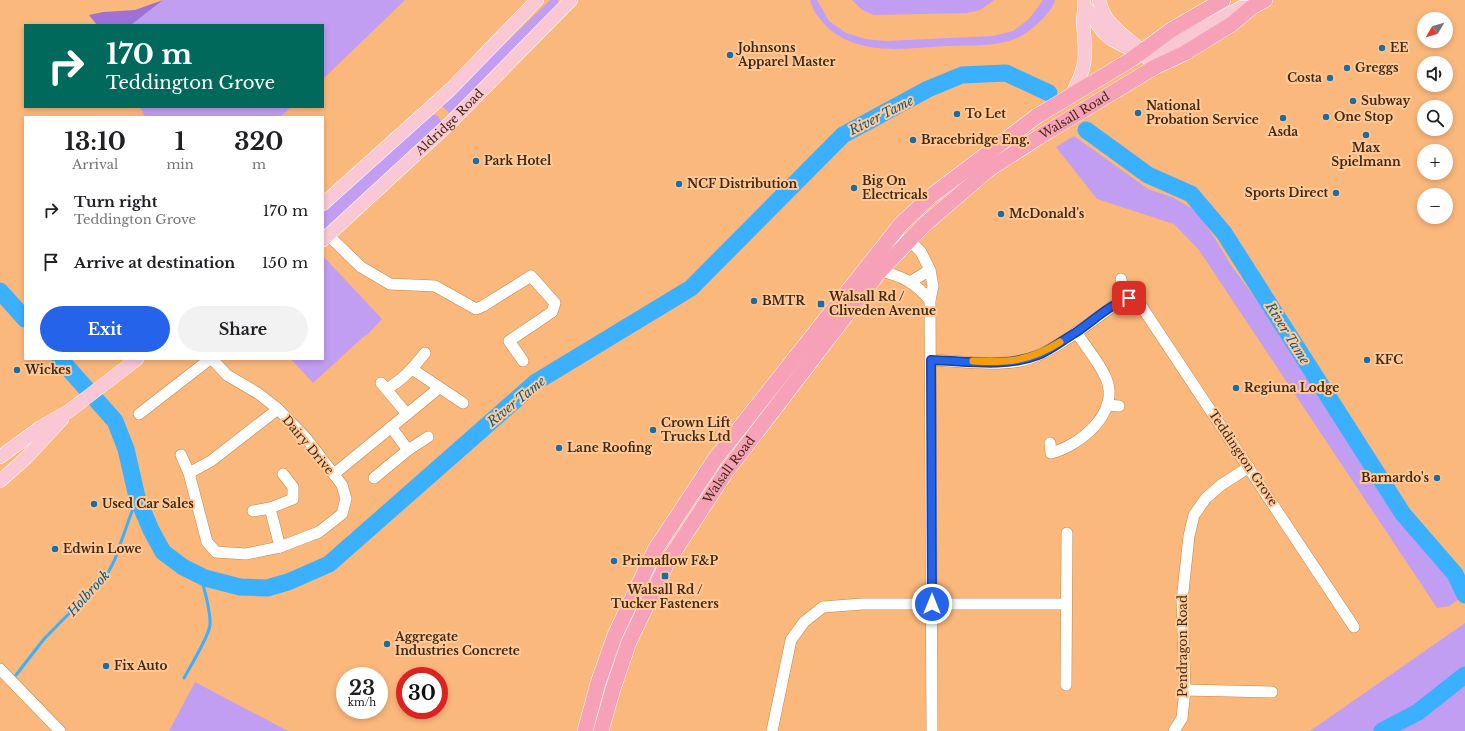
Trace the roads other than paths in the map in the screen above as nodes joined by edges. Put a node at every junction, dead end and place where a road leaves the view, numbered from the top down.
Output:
1 (537, 0) edge
2 (572, 0) edge
3 (1099, 0) edge
4 (1223, 0) edge
5 (1265, 0) edge
6 (1084, 3) edge
7 (1252, 7) junction
8 (1138, 48) junction
9 (1155, 67) junction
10 (1071, 96) junction
11 (324, 203) edge
12 (326, 238) edge
13 (909, 240) junction
14 (930, 270) junction
15 (880, 271) junction
16 (1121, 279) dead end
17 (910, 282) junction
18 (930, 300) junction
19 (1126, 300) junction
20 (832, 309) junction
21 (1076, 332) junction
22 (425, 353) dead end
23 (136, 360) edge
24 (141, 360) edge
25 (210, 360) edge
26 (212, 360) edge
27 (931, 360) junction
28 (523, 361) dead end
29 (125, 369) junction
30 (412, 369) junction
31 (439, 388) junction
32 (463, 403) dead end
33 (1107, 405) junction
34 (1120, 406) dead end
35 (278, 409) junction
36 (69, 411) junction
37 (139, 414) dead end
38 (407, 414) junction
39 (391, 427) junction
40 (428, 437) dead end
41 (1050, 443) dead end
42 (408, 450) junction
43 (181, 455) dead end
44 (0, 457) edge
45 (1249, 467) junction
46 (189, 473) junction
47 (283, 474) dead end
48 (334, 474) junction
49 (374, 478) dead end
50 (0, 481) edge
51 (270, 508) junction
52 (253, 511) dead end
53 (1067, 533) dead end
54 (280, 547) junction
55 (932, 604) junction
56 (1066, 604) junction
57 (1354, 627) dead end
58 (0, 669) edge
59 (1066, 685) dead end
60 (1185, 690) junction
61 (1272, 692) dead end
62 (60, 731) edge
63 (585, 731) edge
64 (601, 731) edge
65 (772, 731) edge
66 (932, 731) edge
67 (1174, 731) edge

1 - 11 main road, Aldridge Road
2 - 12 main road, Aldridge Road
3 - 8 main road
4 - 8 highway, Walsall Road
5 - 7 highway, Walsall Road
6 - 8 main road
6 - 10 main road
7 - 8 main road, Walsall Road
7 - 9 highway, Walsall Road
8 - 9 main road
8 - 10 highway, Walsall Road
9 - 13 highway, Walsall Road
10 - 20 highway, Walsall Road
12 - 28 street
13 - 14 street
13 - 15 highway, Walsall Road
13 - 20 street, Walsall Road
14 - 17 street
14 - 18 street
15 - 17 street
15 - 64 highway, Walsall Road
16 - 19 street
17 - 18 street
18 - 27 street
19 - 21 street
19 - 45 street, Teddington Grove
20 - 63 highway, Walsall Road
21 - 27 street
21 - 33 street
22 - 30 street
23 - 29 main road
24 - 29 main road
25 - 37 street
26 - 35 street, Dairy Drive
27 - 55 street
29 - 36 main road
30 - 31 street
30 - 38 street
31 - 32 street
31 - 38 street
33 - 34 street
33 - 41 street
35 - 46 street
35 - 48 street, Dairy Drive
36 - 44 main road
36 - 50 main road
38 - 39 street
39 - 42 street
39 - 48 street
40 - 42 street
42 - 49 street
43 - 46 street, Dairy Drive
45 - 57 street, Teddington Grove
45 - 60 street, Pendragon Road
46 - 54 street, Dairy Drive
47 - 51 street
48 - 54 street, Dairy Drive
51 - 52 street
51 - 54 street
53 - 56 street
55 - 56 street
55 - 65 street
55 - 66 street
56 - 59 street
58 - 62 street
60 - 61 street
60 - 67 street, Pendragon Road

